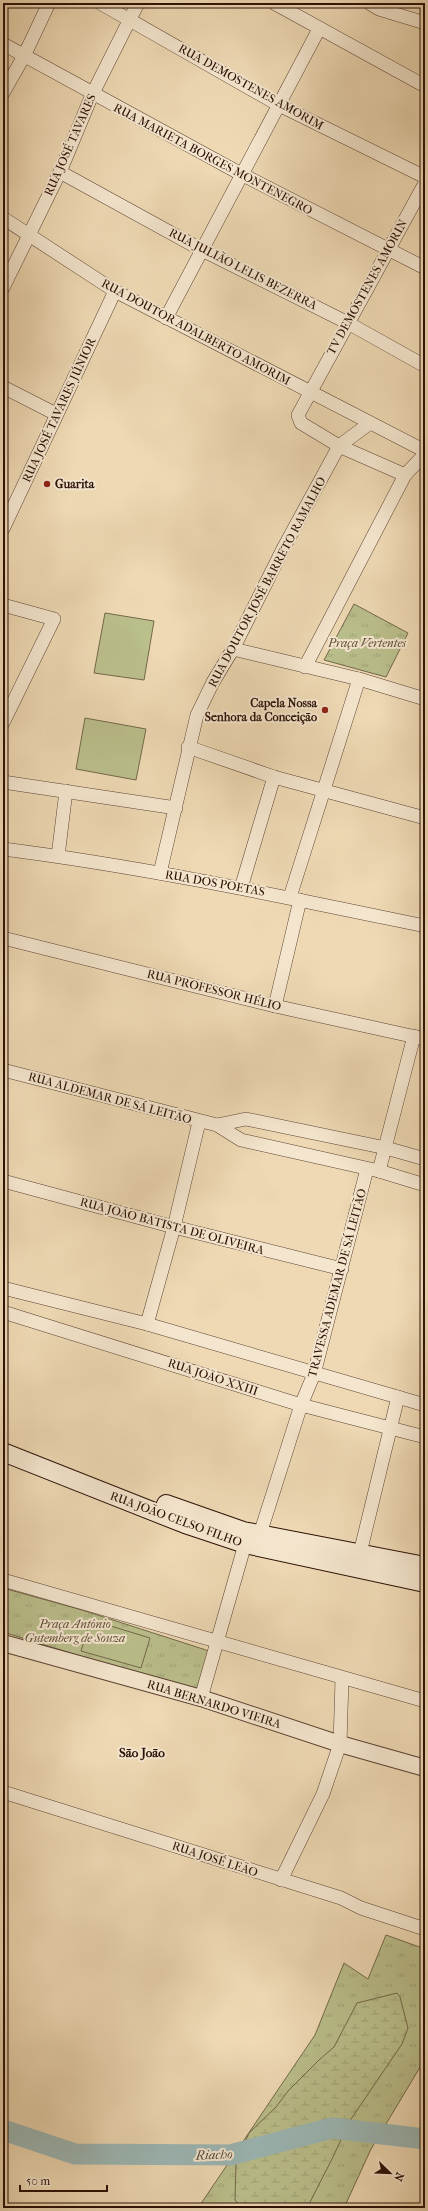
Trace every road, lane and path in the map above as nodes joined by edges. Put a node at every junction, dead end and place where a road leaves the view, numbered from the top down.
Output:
1 (49, 3) edge
2 (100, 3) edge
3 (138, 3) edge
4 (274, 3) edge
5 (370, 3) edge
6 (129, 18) junction
7 (425, 23) edge
8 (319, 29) junction
9 (3, 44) edge
10 (24, 56) junction
11 (425, 86) edge
12 (3, 93) edge
13 (92, 95) junction
14 (279, 105) junction
15 (60, 172) junction
16 (241, 174) junction
17 (425, 177) edge
18 (425, 183) edge
19 (3, 218) edge
20 (28, 234) junction
21 (202, 250) junction
22 (388, 250) junction
23 (425, 268) edge
24 (3, 288) edge
25 (115, 291) junction
26 (166, 318) junction
27 (348, 323) junction
28 (425, 366) edge
29 (3, 387) edge
30 (310, 392) junction
31 (56, 414) junction
32 (370, 423) junction
33 (339, 446) junction
34 (425, 453) edge
35 (405, 475) junction
36 (3, 529) edge
37 (3, 605) edge
38 (233, 649) junction
39 (305, 667) junction
40 (359, 679) junction
41 (425, 699) edge
42 (3, 724) edge
43 (188, 747) junction
44 (274, 777) junction
45 (3, 782) edge
46 (323, 790) junction
47 (66, 791) junction
48 (176, 808) junction
49 (425, 818) edge
50 (3, 848) edge
51 (58, 856) junction
52 (160, 873) junction
53 (241, 888) junction
54 (295, 898) junction
55 (425, 926) edge
56 (3, 938) edge
57 (275, 1006) junction
58 (419, 1038) edge
59 (3, 1070) edge
60 (199, 1122) junction
61 (217, 1125) junction
62 (332, 1137) junction
63 (386, 1148) junction
64 (326, 1159) junction
65 (425, 1159) edge
66 (373, 1170) junction
67 (3, 1181) edge
68 (425, 1185) edge
69 (174, 1227) junction
70 (342, 1269) junction
71 (4, 1290) edge
72 (3, 1312) edge
73 (148, 1324) junction
74 (314, 1374) junction
75 (398, 1397) junction
76 (301, 1405) junction
77 (425, 1405) edge
78 (391, 1429) junction
79 (425, 1437) edge
80 (3, 1439) edge
81 (3, 1452) edge
82 (260, 1534) junction
83 (245, 1544) junction
84 (360, 1553) junction
85 (425, 1566) edge
86 (3, 1580) edge
87 (425, 1583) edge
88 (3, 1643) edge
89 (217, 1643) junction
90 (342, 1679) junction
91 (201, 1698) junction
92 (425, 1702) edge
93 (340, 1744) junction
94 (425, 1768) edge
95 (3, 1792) edge
96 (281, 1880) junction
97 (425, 1929) edge

1 - 10 street
2 - 6 street, RUA DEMOSTENES AMORIM
3 - 6 street, RUA JOSÉ TAVARES
4 - 8 street
5 - 7 street
6 - 13 street, RUA JOSÉ TAVARES
6 - 14 street, RUA DEMOSTENES AMORIM
8 - 11 street
8 - 14 street
9 - 10 street, RUA MARIETA BORGES MONTENEGRO
10 - 12 street
10 - 13 street, RUA MARIETA BORGES MONTENEGRO
13 - 15 street, RUA JOSÉ TAVARES
13 - 16 street, RUA MARIETA BORGES MONTENEGRO
14 - 16 street
14 - 17 street, RUA DEMOSTENES AMORIM
15 - 20 street, RUA JOSÉ TAVARES
15 - 21 street, RUA JULIÃO LELIS BEZERRA
16 - 21 street
16 - 22 street, RUA MARIETA BORGES MONTENEGRO
18 - 22 street, TV DEMOSTENES AMORIN
19 - 20 street, RUA DOUTOR ADALBERTO AMORIM
20 - 24 street, RUA JOSÉ TAVARES
20 - 25 street, RUA DOUTOR ADALBERTO AMORIM
21 - 26 street
21 - 27 street, RUA JULIÃO LELIS BEZERRA
22 - 23 street, RUA MARIETA BORGES MONTENEGRO
22 - 27 street, TV DEMOSTENES AMORIN
25 - 26 street, RUA DOUTOR ADALBERTO AMORIM
25 - 31 street, RUA JOSÉ TAVARES JÚNIOR
26 - 30 street, RUA DOUTOR ADALBERTO AMORIM
27 - 28 street, RUA JULIÃO LELIS BEZERRA
27 - 30 street, TV DEMOSTENES AMORIN
29 - 31 street
30 - 32 street, RUA DOUTOR ADALBERTO AMORIM
30 - 33 street
31 - 36 street, RUA JOSÉ TAVARES JÚNIOR
32 - 33 street, RUA DOUTOR JOSÉ BARRETO RAMALHO
32 - 34 street, RUA DOUTOR ADALBERTO AMORIM
33 - 35 street
33 - 38 street, RUA DOUTOR JOSÉ BARRETO RAMALHO
34 - 35 street
35 - 39 street
37 - 42 street
38 - 39 street
38 - 43 street, RUA DOUTOR JOSÉ BARRETO RAMALHO
39 - 40 street
40 - 41 street
40 - 46 street
43 - 44 street
43 - 48 street, RUA DOUTOR JOSÉ BARRETO RAMALHO
44 - 46 street
44 - 53 street
45 - 47 street
46 - 49 street
46 - 54 street
47 - 48 street
47 - 51 street
48 - 52 street, RUA DOUTOR JOSÉ BARRETO RAMALHO
50 - 51 street, RUA DOS POETAS
51 - 52 street, RUA DOS POETAS
52 - 53 street, RUA DOS POETAS
53 - 54 street, RUA DOS POETAS
54 - 55 street, RUA DOS POETAS
54 - 57 street
56 - 57 street, RUA PROFESSOR HÉLIO
57 - 58 street, RUA PROFESSOR HÉLIO
58 - 63 street, TRAVESSA ADEMAR DE SÁ LEITÃO
59 - 60 street, RUA ALDEMAR DE SÁ LEITÃO
60 - 61 street, RUA ALDEMAR DE SÁ LEITÃO
60 - 69 street
61 - 62 street, RUA ALDEMAR DE SÁ LEITÃO
61 - 64 street, RUA ALDEMAR DE SÁ LEITÃO
62 - 63 street, RUA ALDEMAR DE SÁ LEITÃO
62 - 64 street
63 - 65 street, RUA ALDEMAR DE SÁ LEITÃO
63 - 66 street, TRAVESSA ADEMAR DE SÁ LEITÃO
64 - 66 street, RUA ALDEMAR DE SÁ LEITÃO
66 - 68 street, RUA ALDEMAR DE SÁ LEITÃO
66 - 70 street, TRAVESSA ADEMAR DE SÁ LEITÃO
67 - 69 street, RUA JOÃO BATISTA DE OLIVEIRA
69 - 70 street, RUA JOÃO BATISTA DE OLIVEIRA
69 - 73 street
70 - 74 street, TRAVESSA ADEMAR DE SÁ LEITÃO
71 - 73 street
72 - 76 street, RUA JOÃO XXIII
73 - 74 street
74 - 75 street
74 - 76 street, TRAVESSA ADEMAR DE SÁ LEITÃO
75 - 77 street
75 - 78 street
76 - 78 street, RUA JOÃO XXIII
76 - 82 street, TRAVESSA ADEMAR DE SÁ LEITÃO
78 - 79 street, RUA JOÃO XXIII
78 - 84 street
80 - 82 main road, RUA JOÃO CELSO FILHO
81 - 83 main road, RUA JOÃO CELSO FILHO
82 - 84 main road, RUA JOÃO CELSO FILHO
83 - 87 main road, RUA JOÃO CELSO FILHO
83 - 89 street
84 - 85 main road, RUA JOÃO CELSO FILHO
86 - 89 street
88 - 91 street, RUA BERNARDO VIEIRA
89 - 90 street
89 - 91 street
90 - 92 street
90 - 93 street
91 - 93 street, RUA BERNARDO VIEIRA
93 - 94 street, RUA BERNARDO VIEIRA
93 - 96 street
95 - 96 street, RUA JOSÉ LEÃO
96 - 97 street, RUA JOSÉ LEÃO

